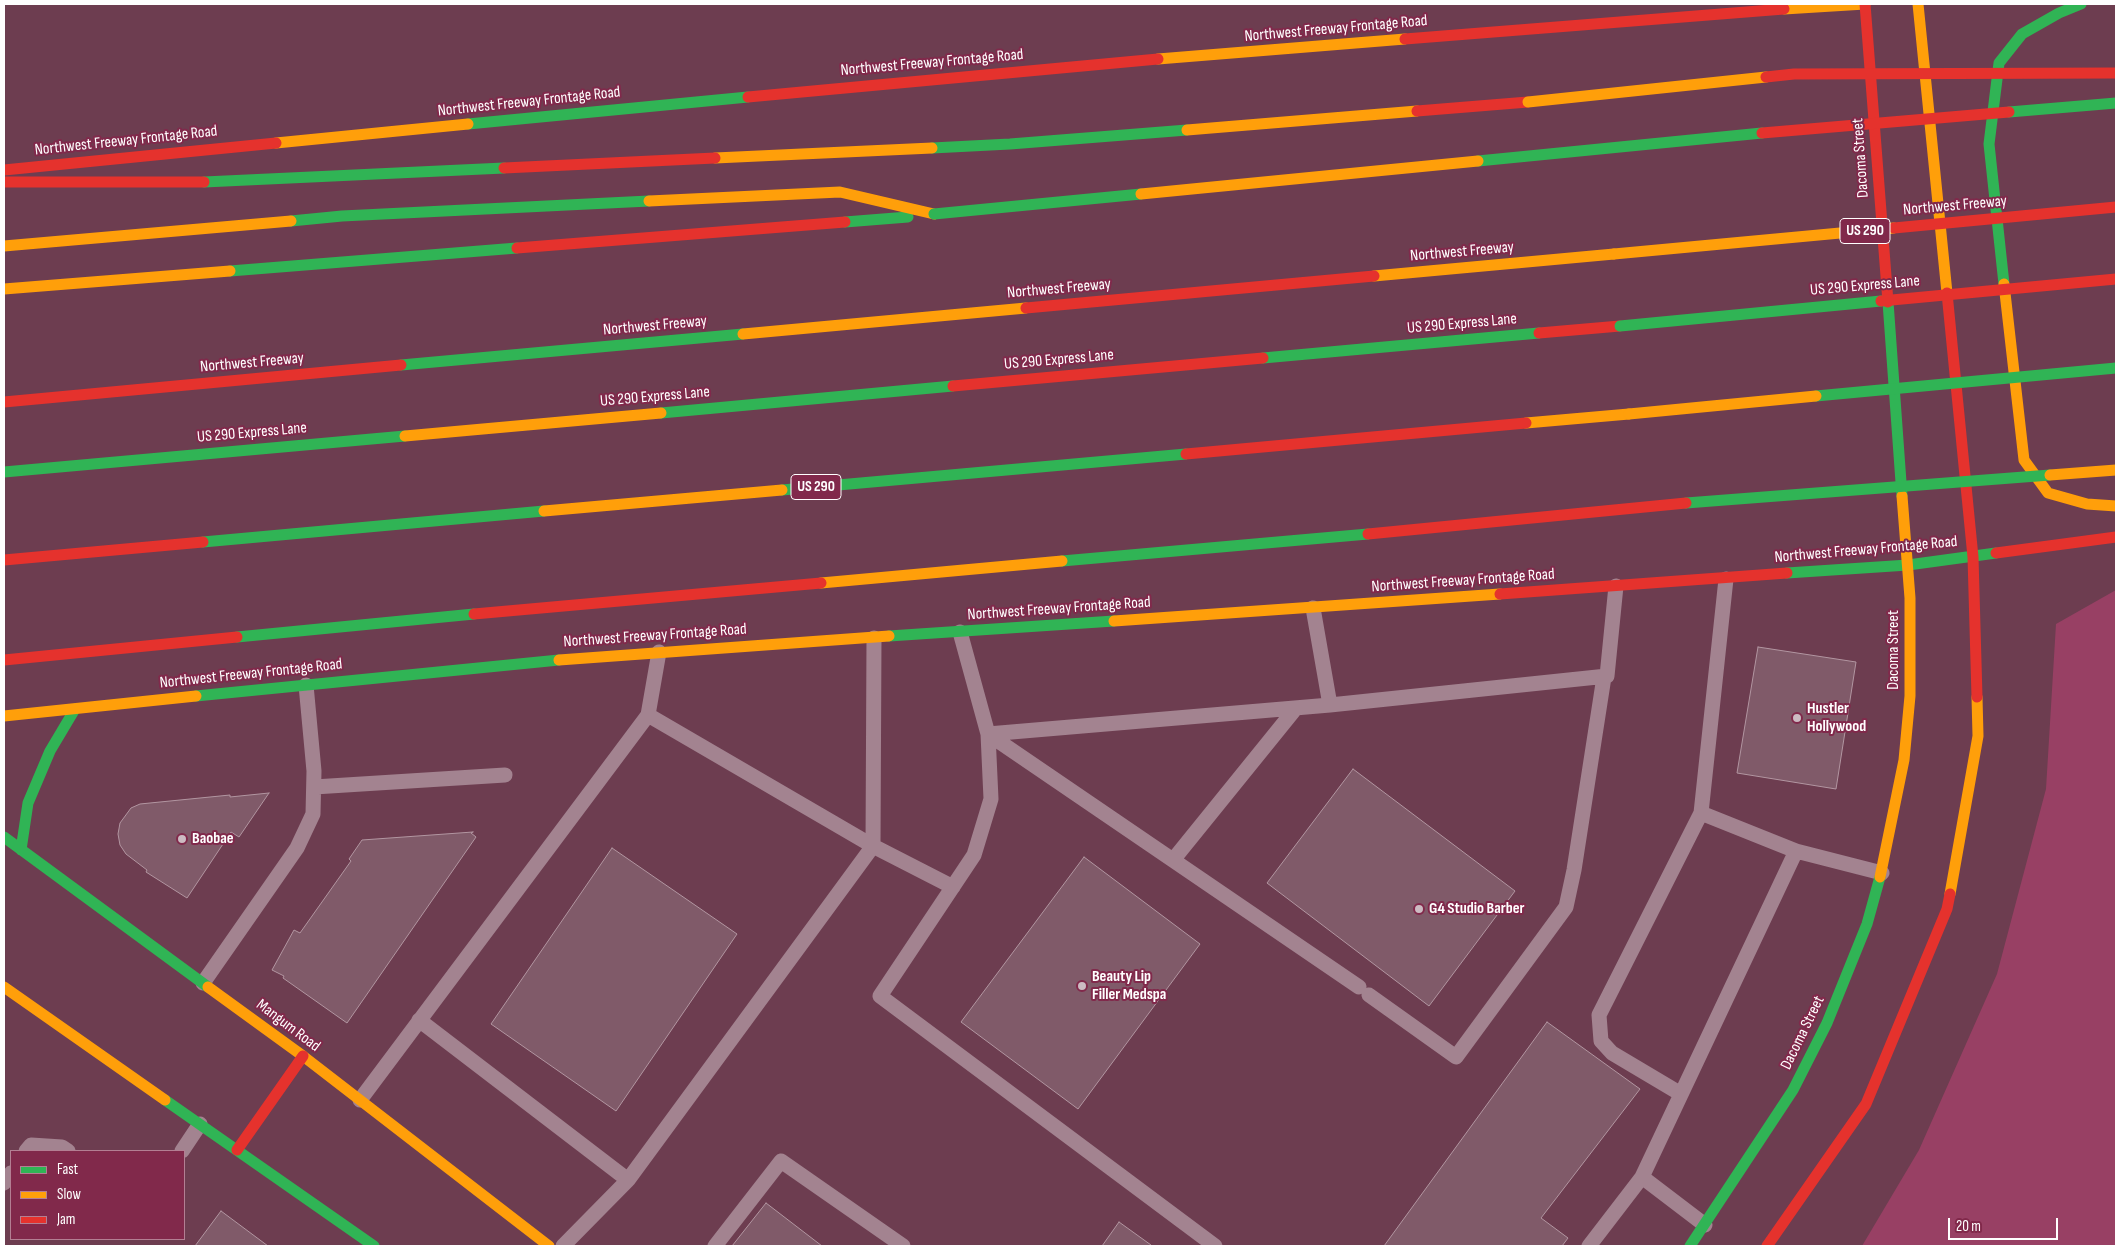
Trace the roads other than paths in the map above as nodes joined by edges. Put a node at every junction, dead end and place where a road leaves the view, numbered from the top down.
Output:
1 (1865, 4) edge
2 (1918, 4) edge
3 (2081, 4) edge
4 (2116, 73) edge
5 (2116, 103) edge
6 (4, 170) edge
7 (4, 182) edge
8 (2116, 208) edge
9 (934, 214) junction
10 (4, 246) edge
11 (2116, 279) edge
12 (4, 289) edge
13 (2116, 368) edge
14 (4, 402) edge
15 (2116, 470) edge
16 (4, 472) edge
17 (2116, 506) edge
18 (2116, 537) edge
19 (1973, 557) junction
20 (4, 560) edge
21 (1908, 565) junction
22 (1726, 579) junction
23 (1616, 586) junction
24 (1313, 608) junction
25 (960, 632) junction
26 (874, 638) junction
27 (659, 652) junction
28 (4, 660) edge
29 (1604, 677) junction
30 (306, 685) junction
31 (1330, 705) junction
32 (1296, 708) junction
33 (74, 709) junction
34 (6, 715) edge
35 (648, 715) junction
36 (988, 734) junction
37 (505, 775) dead end
38 (314, 787) junction
39 (1700, 813) junction
40 (4, 837) edge
41 (873, 846) junction
42 (20, 850) junction
43 (1796, 851) junction
44 (1173, 860) junction
45 (1882, 873) junction
46 (953, 887) junction
47 (203, 983) junction
48 (4, 986) edge
49 (419, 1020) junction
50 (303, 1056) junction
51 (1681, 1094) junction
52 (360, 1100) junction
53 (200, 1124) junction
54 (27, 1150) edge
55 (67, 1150) edge
56 (183, 1150) edge
57 (237, 1150) junction
58 (1642, 1177) junction
59 (628, 1180) junction
60 (1705, 1226) junction
61 (356, 1241) edge
62 (374, 1246) edge
63 (548, 1246) edge
64 (563, 1246) edge
65 (715, 1246) edge
66 (903, 1246) edge
67 (1215, 1246) edge
68 (1588, 1246) edge
69 (1690, 1246) edge
70 (1767, 1246) edge

1 - 6 main road, Northwest Freeway Frontage Road
1 - 21 main road, Dacoma Street
2 - 19 main road
3 - 17 main road
4 - 7 main road, bridge
5 - 9 main road, bridge
8 - 14 main road, Northwest Freeway / US 290, bridge
9 - 10 main road
9 - 12 main road
11 - 16 main road, US 290 Express Lane, bridge
13 - 20 main road, US 290, bridge
15 - 28 main road, bridge
18 - 19 main road, Northwest Freeway Frontage Road
19 - 21 main road, Northwest Freeway Frontage Road
19 - 70 main road
21 - 22 main road, Northwest Freeway Frontage Road
21 - 45 main road, Dacoma Street
22 - 23 main road, Northwest Freeway Frontage Road
22 - 39 lane
23 - 24 main road, Northwest Freeway Frontage Road
23 - 29 lane
24 - 25 main road, Northwest Freeway Frontage Road
24 - 31 lane
25 - 26 main road, Northwest Freeway Frontage Road
25 - 36 lane
26 - 27 main road, Northwest Freeway Frontage Road
26 - 41 lane
27 - 30 main road, Northwest Freeway Frontage Road
27 - 35 lane
29 - 31 lane
29 - 44 lane
30 - 33 main road, Northwest Freeway Frontage Road
30 - 38 lane
31 - 32 lane
32 - 36 lane
32 - 44 lane
33 - 34 main road, Northwest Freeway Frontage Road
33 - 42 main road
35 - 41 lane
35 - 49 lane
36 - 44 lane
36 - 46 lane
37 - 38 lane
38 - 47 lane
39 - 43 lane
39 - 51 lane
40 - 42 main road, Mangum Road
41 - 46 lane
41 - 59 lane
42 - 47 main road, Mangum Road
43 - 45 lane
43 - 51 lane
45 - 60 main road, Dacoma Street
46 - 67 lane
47 - 50 main road, Mangum Road
48 - 53 main road
49 - 52 lane
49 - 59 lane
50 - 52 main road, Mangum Road
50 - 57 main road
51 - 58 lane
52 - 63 main road, Mangum Road
53 - 56 lane
53 - 57 main road
54 - 55 lane
57 - 61 main road
58 - 60 lane
58 - 68 lane
59 - 64 lane
60 - 69 main road, Dacoma Street
61 - 62 main road
65 - 66 lane

